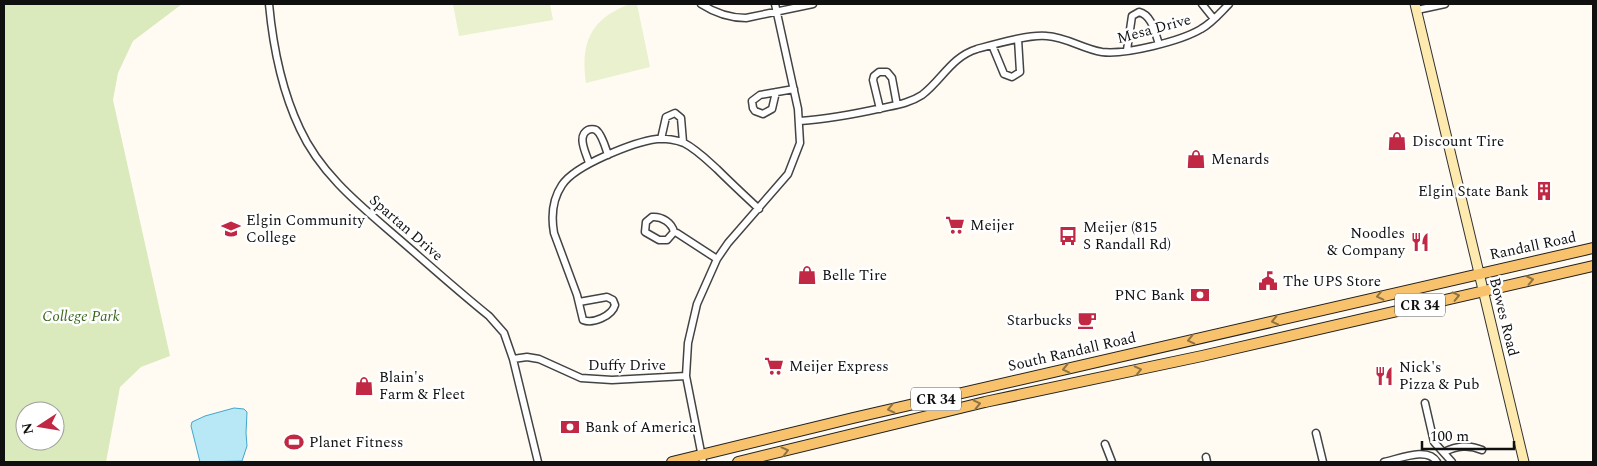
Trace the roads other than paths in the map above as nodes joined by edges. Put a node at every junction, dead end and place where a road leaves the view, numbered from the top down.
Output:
1 (269, 4) edge
2 (701, 4) edge
3 (775, 4) edge
4 (813, 4) edge
5 (1202, 4) edge
6 (1229, 4) edge
7 (1445, 4) edge
8 (1416, 7) edge
9 (777, 12) junction
10 (1214, 19) junction
11 (1018, 39) junction
12 (1159, 44) junction
13 (992, 46) junction
14 (1127, 50) junction
15 (794, 89) junction
16 (776, 92) dead end
17 (897, 105) junction
18 (880, 109) junction
19 (800, 121) junction
20 (661, 139) junction
21 (683, 142) junction
22 (608, 155) junction
23 (589, 163) junction
24 (759, 209) junction
25 (674, 232) junction
26 (1593, 248) edge
27 (717, 259) junction
28 (1593, 266) edge
29 (1479, 273) junction
30 (1483, 290) junction
31 (579, 302) junction
32 (513, 359) junction
33 (686, 376) junction
34 (1425, 403) dead end
35 (1316, 433) dead end
36 (1105, 444) dead end
37 (1482, 450) dead end
38 (1444, 452) junction
39 (702, 459) edge
40 (538, 462) edge
41 (672, 462) edge
42 (738, 462) edge
43 (1112, 462) edge
44 (1323, 462) edge
45 (1384, 462) edge
46 (1437, 462) edge
47 (1452, 462) edge
48 (1524, 462) edge

1 - 32 street, Spartan Drive
2 - 9 street
3 - 9 street
4 - 9 street
5 - 10 street
6 - 10 street, Mesa Drive
7 - 8 street
8 - 29 main road, Bowes Road
9 - 15 street
10 - 12 street, Mesa Drive
11 - 13 street, Mesa Drive
11 - 13 street
11 - 14 street, Mesa Drive
12 - 14 street, Mesa Drive
12 - 14 street
13 - 17 street, Mesa Drive
15 - 16 street
15 - 19 street
17 - 18 street, Mesa Drive
17 - 18 street
18 - 19 street, Mesa Drive
19 - 24 street
20 - 21 street
20 - 21 street
20 - 22 street
21 - 24 street
22 - 23 street
22 - 23 street
23 - 31 street
24 - 27 street
25 - 25 street
25 - 27 street
26 - 29 main road, Randall Road / CR 34
27 - 33 street
30 -> 28 main road, CR 34
29 - 30 main road, Bowes Road
29 -> 39 main road, South Randall Road / CR 34
42 -> 30 main road, South Randall Road / CR 34
30 - 48 main road, Bowes Road
31 - 31 street
32 - 33 street, Duffy Drive
32 - 40 street, Spartan Drive
33 - 39 street
34 - 38 street
35 - 44 street
36 - 43 street
37 - 38 street
38 - 47 street
39 - 41 main road, South Randall Road / CR 34
45 - 46 street

